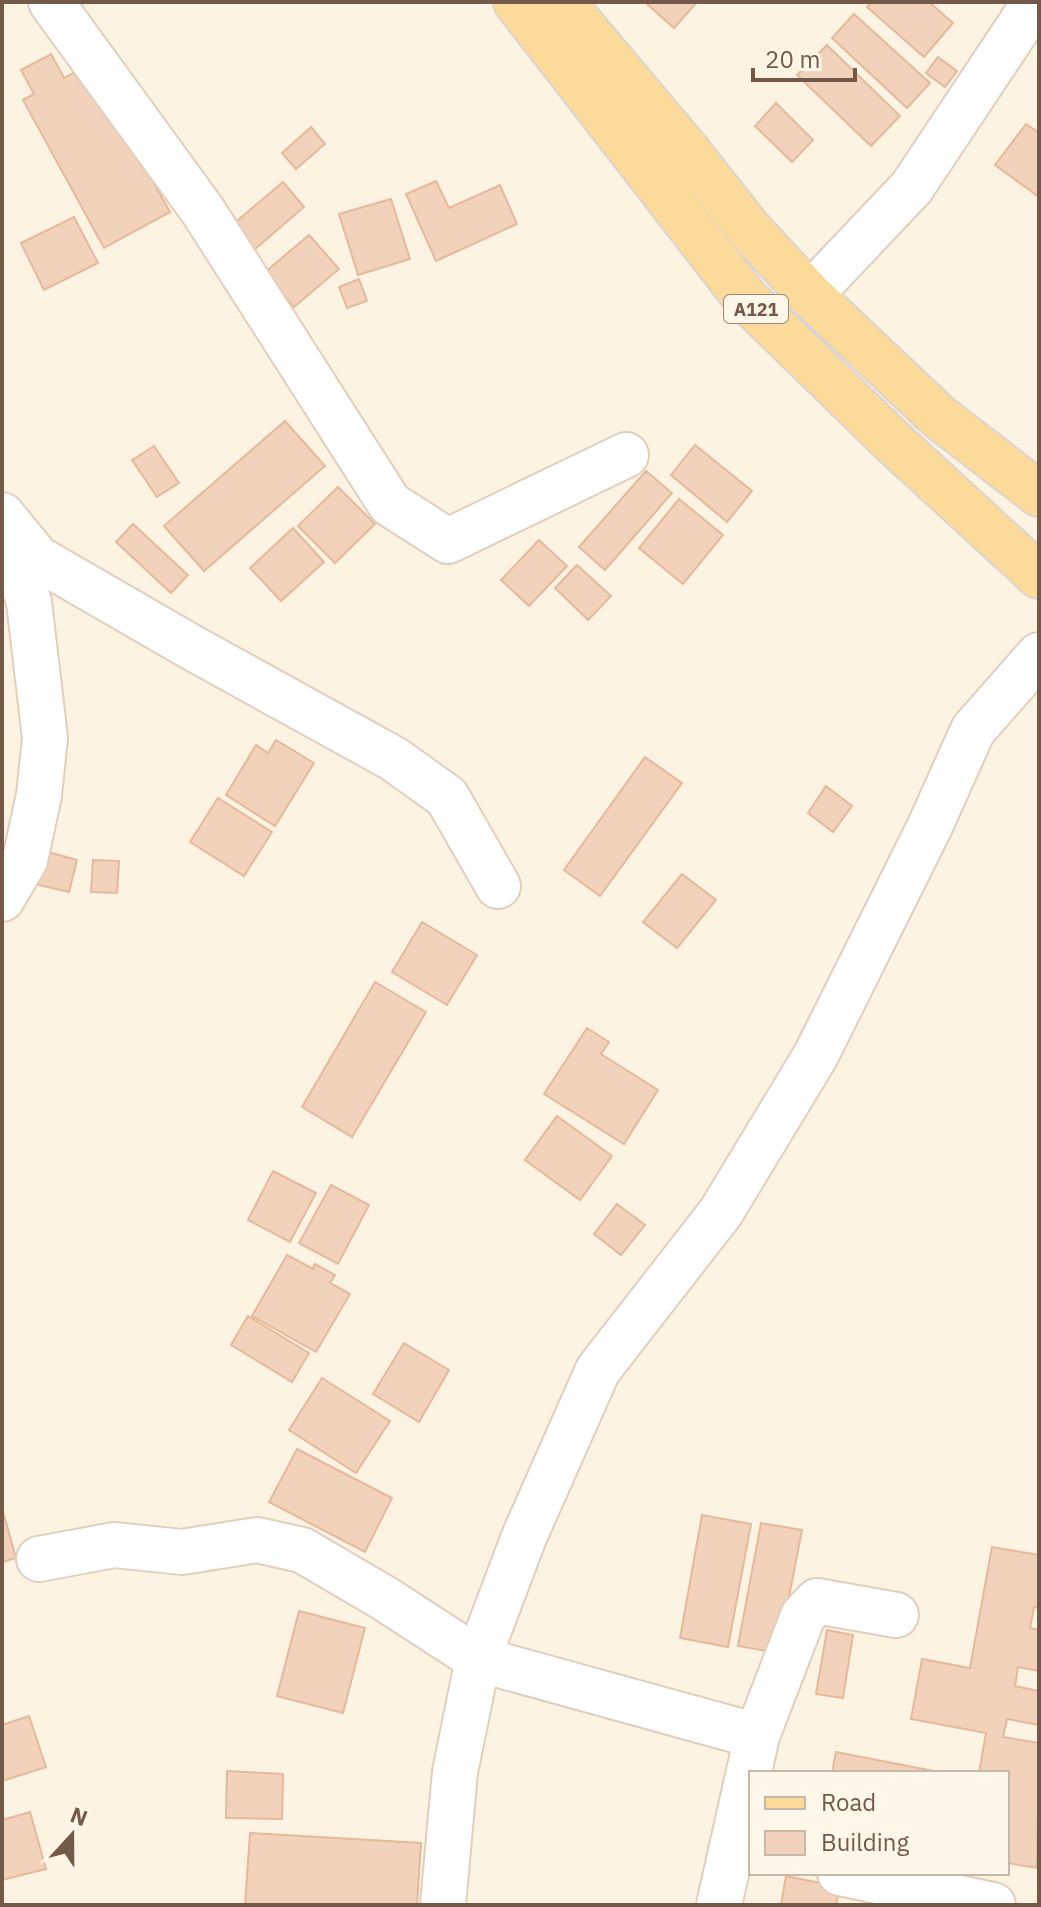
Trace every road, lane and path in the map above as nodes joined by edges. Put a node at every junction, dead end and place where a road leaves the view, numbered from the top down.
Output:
1 (51, 2) edge
2 (516, 2) edge
3 (562, 2) edge
4 (1035, 2) edge
5 (810, 295) junction
6 (626, 455) dead end
7 (1039, 494) edge
8 (2, 515) edge
9 (1039, 576) edge
10 (1039, 655) edge
11 (498, 886) dead end
12 (2, 899) edge
13 (39, 1559) dead end
14 (896, 1615) dead end
15 (478, 1659) junction
16 (757, 1736) junction
17 (752, 1771) edge
18 (749, 1794) edge
19 (741, 1852) edge
20 (850, 1875) edge
21 (443, 1905) edge
22 (719, 1905) edge
23 (993, 1905) edge

1 - 6 street
2 - 9 main road, A121
3 - 5 main road, A121
4 - 5 street
5 - 7 main road, A121
8 - 11 street
8 - 12 street
10 - 15 street
13 - 15 street
14 - 16 street
15 - 16 street
15 - 21 street
16 - 17 street
18 - 19 street
19 - 22 street
20 - 23 street

